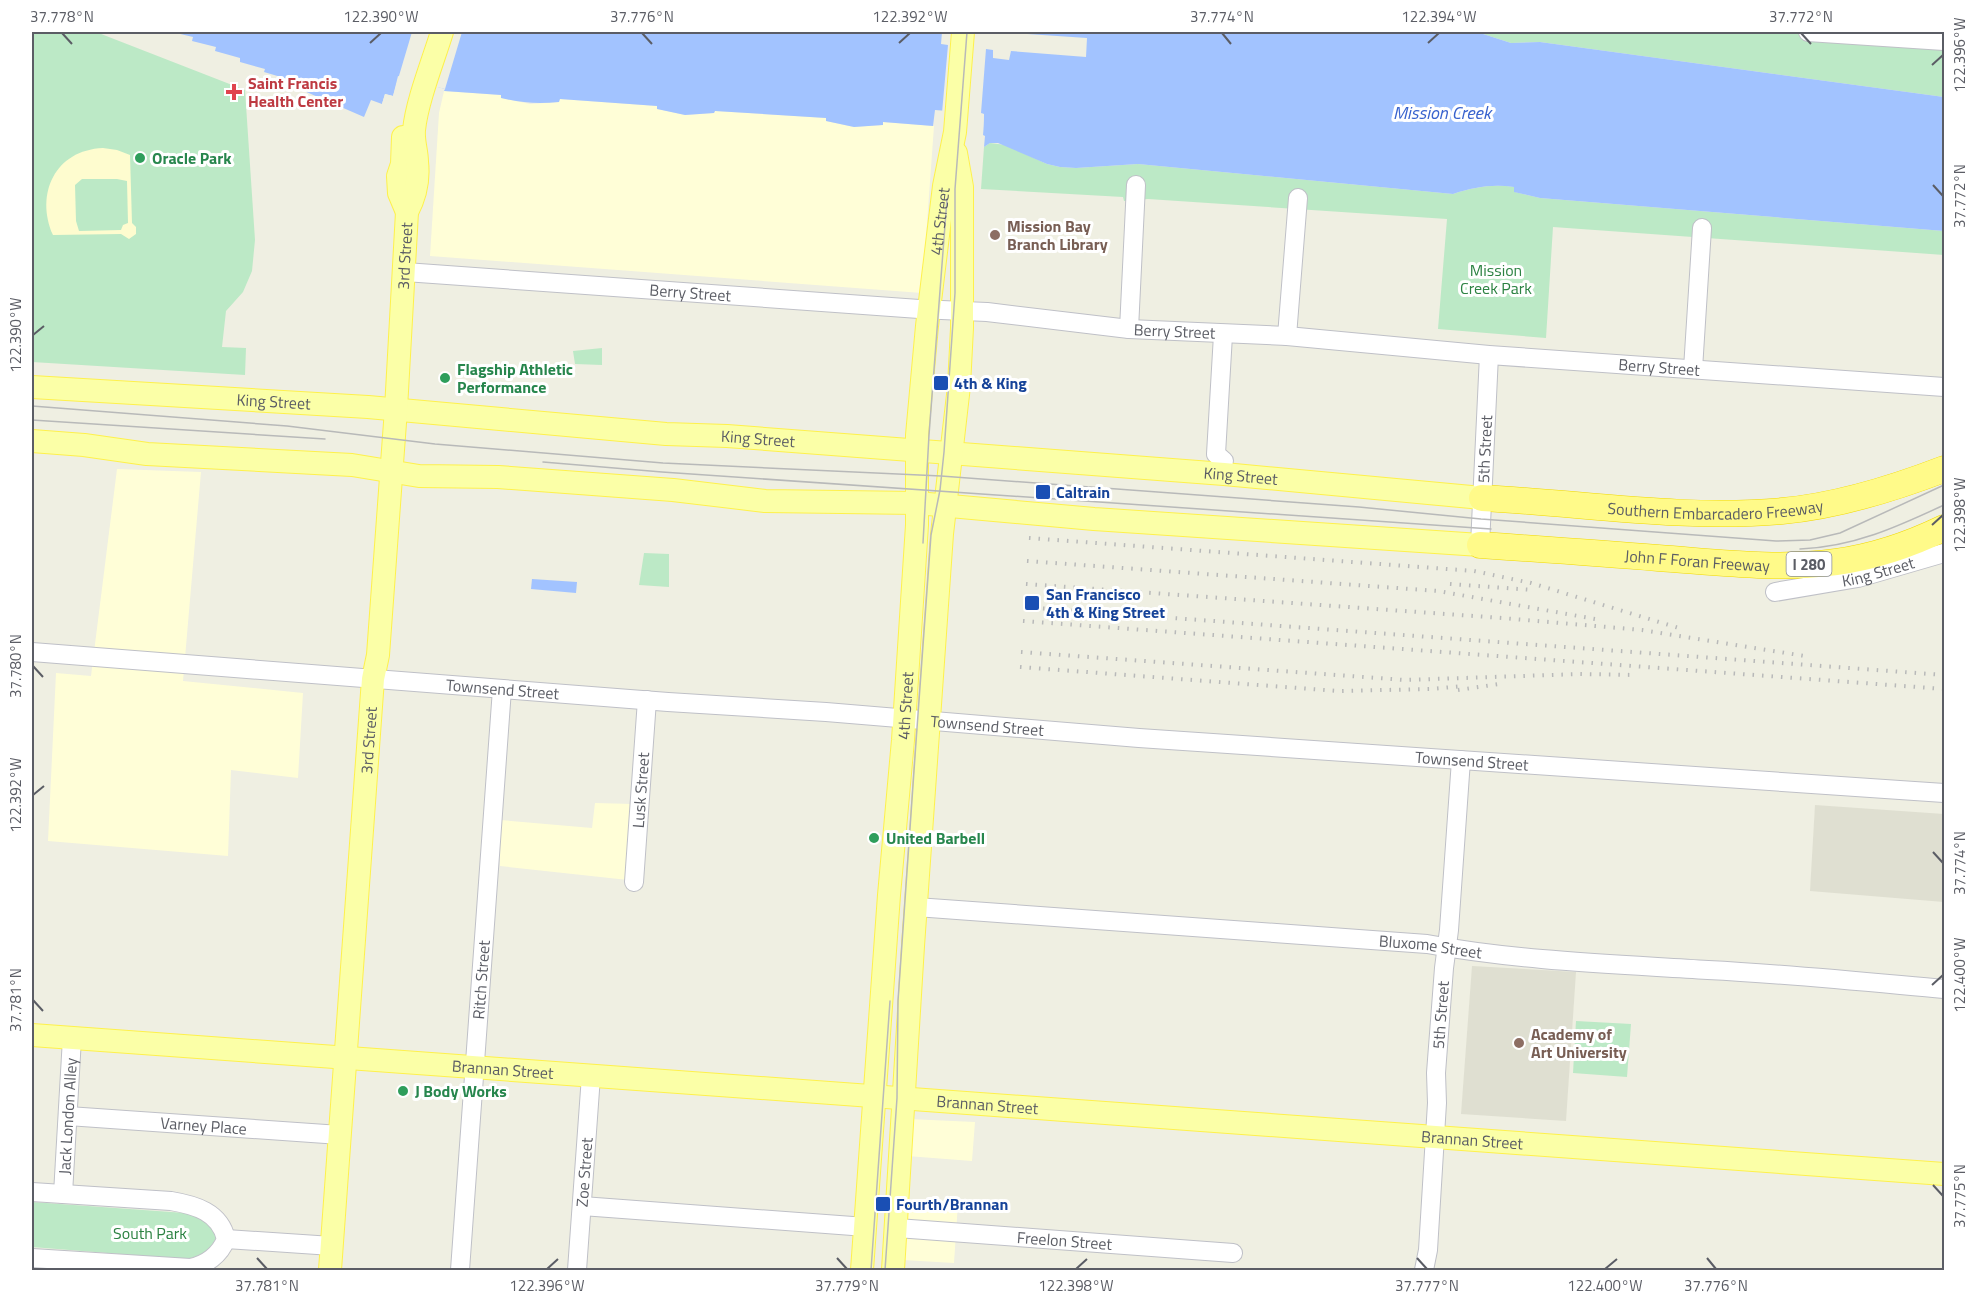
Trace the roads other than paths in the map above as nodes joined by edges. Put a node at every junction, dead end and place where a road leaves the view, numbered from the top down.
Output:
1 (429, 32) edge
2 (442, 32) edge
3 (455, 32) edge
4 (963, 32) edge
5 (1808, 32) edge
6 (1944, 41) edge
7 (428, 81) junction
8 (955, 137) junction
9 (1136, 185) dead end
10 (1298, 198) dead end
11 (407, 212) junction
12 (1702, 228) dead end
13 (405, 273) junction
14 (929, 310) junction
15 (962, 311) junction
16 (1129, 329) junction
17 (1223, 335) junction
18 (1287, 336) junction
19 (1489, 355) junction
20 (1693, 369) junction
21 (32, 387) edge
22 (1944, 387) edge
23 (396, 409) junction
24 (32, 441) edge
25 (916, 450) junction
26 (953, 453) junction
27 (1224, 461) dead end
28 (1944, 469) edge
29 (392, 471) junction
30 (1482, 498) junction
31 (916, 503) junction
32 (946, 505) junction
33 (1944, 528) edge
34 (1480, 545) junction
35 (1944, 553) edge
36 (1775, 592) dead end
37 (32, 652) edge
38 (373, 679) junction
39 (502, 689) junction
40 (647, 700) junction
41 (904, 719) junction
42 (930, 722) junction
43 (1461, 760) junction
44 (1924, 792) junction
45 (1944, 793) edge
46 (1944, 801) edge
47 (634, 882) dead end
48 (916, 907) junction
49 (1447, 948) junction
50 (1944, 988) edge
51 (32, 1035) edge
52 (72, 1038) junction
53 (345, 1057) junction
54 (475, 1068) junction
55 (591, 1076) junction
56 (874, 1096) junction
57 (904, 1098) junction
58 (68, 1116) junction
59 (339, 1135) junction
60 (1434, 1138) junction
61 (1944, 1174) edge
62 (32, 1192) edge
63 (63, 1194) junction
64 (582, 1206) junction
65 (866, 1227) junction
66 (897, 1228) junction
67 (226, 1239) junction
68 (332, 1246) junction
69 (1233, 1253) dead end
70 (32, 1258) edge
71 (58, 1265) edge
72 (330, 1270) edge
73 (460, 1270) edge
74 (577, 1270) edge
75 (862, 1270) edge
76 (893, 1270) edge
77 (1424, 1270) edge

1 - 7 main road, 3rd Street
2 - 7 main road, 3rd Street
3 - 7 main road, 3rd Street
4 - 8 main road, 4th Street
5 - 6 street
7 - 11 main road, 3rd Street
7 - 11 main road, 3rd Street
8 - 14 main road, 4th Street
8 - 15 main road, 4th Street
9 - 16 street
10 - 18 street
11 - 13 main road, 3rd Street
12 - 20 street
13 - 14 street, Berry Street
13 - 23 main road, 3rd Street
14 - 15 street, Berry Street
14 - 25 main road, 4th Street
15 - 16 street, Berry Street
15 - 26 main road, 4th Street
16 - 17 street, Berry Street
17 - 18 street, Berry Street
17 - 27 street
18 - 19 street, Berry Street
19 - 20 street, Berry Street
19 - 30 street, 5th Street
20 - 22 street, Berry Street
21 - 23 main road, King Street
23 - 25 main road, King Street
23 - 29 main road, 3rd Street
24 - 29 main road
25 - 26 main road, King Street
25 - 31 main road, 4th Street
26 - 30 main road, King Street
26 - 32 main road, 4th Street
28 - 30 highway, Southern Embarcadero Freeway
29 - 31 main road
29 - 38 main road, 3rd Street
30 - 34 street, 5th Street
31 - 32 main road
31 - 41 main road, 4th Street
32 - 34 main road
32 - 42 main road, 4th Street
33 - 34 highway, John F Foran Freeway / I 280
35 - 36 street, King Street
37 - 38 street, Townsend Street
38 - 39 street, Townsend Street
38 - 53 main road, 3rd Street
39 - 40 street, Townsend Street
39 - 54 street, Ritch Street
40 - 41 street, Townsend Street
40 - 47 street, Lusk Street
41 - 42 street, Townsend Street
41 - 56 main road, 4th Street
42 - 43 street, Townsend Street
42 - 48 main road, 4th Street
43 - 44 street, Townsend Street
43 - 49 street, 5th Street
44 - 45 street, Townsend Street
44 - 46 street
48 - 49 street, Bluxome Street
48 - 57 main road, 4th Street
49 - 50 street, Bluxome Street
49 - 60 street, 5th Street
51 - 52 main road, Brannan Street
52 - 53 main road, Brannan Street
52 - 58 street, Jack London Alley
53 - 54 main road, Brannan Street
53 - 59 main road, 3rd Street
54 - 55 main road, Brannan Street
54 - 73 street, Ritch Street
55 - 56 main road, Brannan Street
55 - 64 street, Zoe Street
56 - 57 main road, Brannan Street
56 - 65 main road, 4th Street
57 - 60 main road, Brannan Street
57 - 66 main road, 4th Street
58 - 59 street, Varney Place
58 - 63 street, Jack London Alley
59 - 68 main road, 3rd Street
60 - 61 main road, Brannan Street
60 - 77 street, 5th Street
62 - 63 street
63 - 67 street
64 - 65 street
64 - 74 street, Zoe Street
65 - 75 main road, 4th Street
66 - 69 street, Freelon Street
66 - 76 main road, 4th Street
67 - 68 street
67 - 71 street
68 - 72 main road, 3rd Street
70 - 71 street

